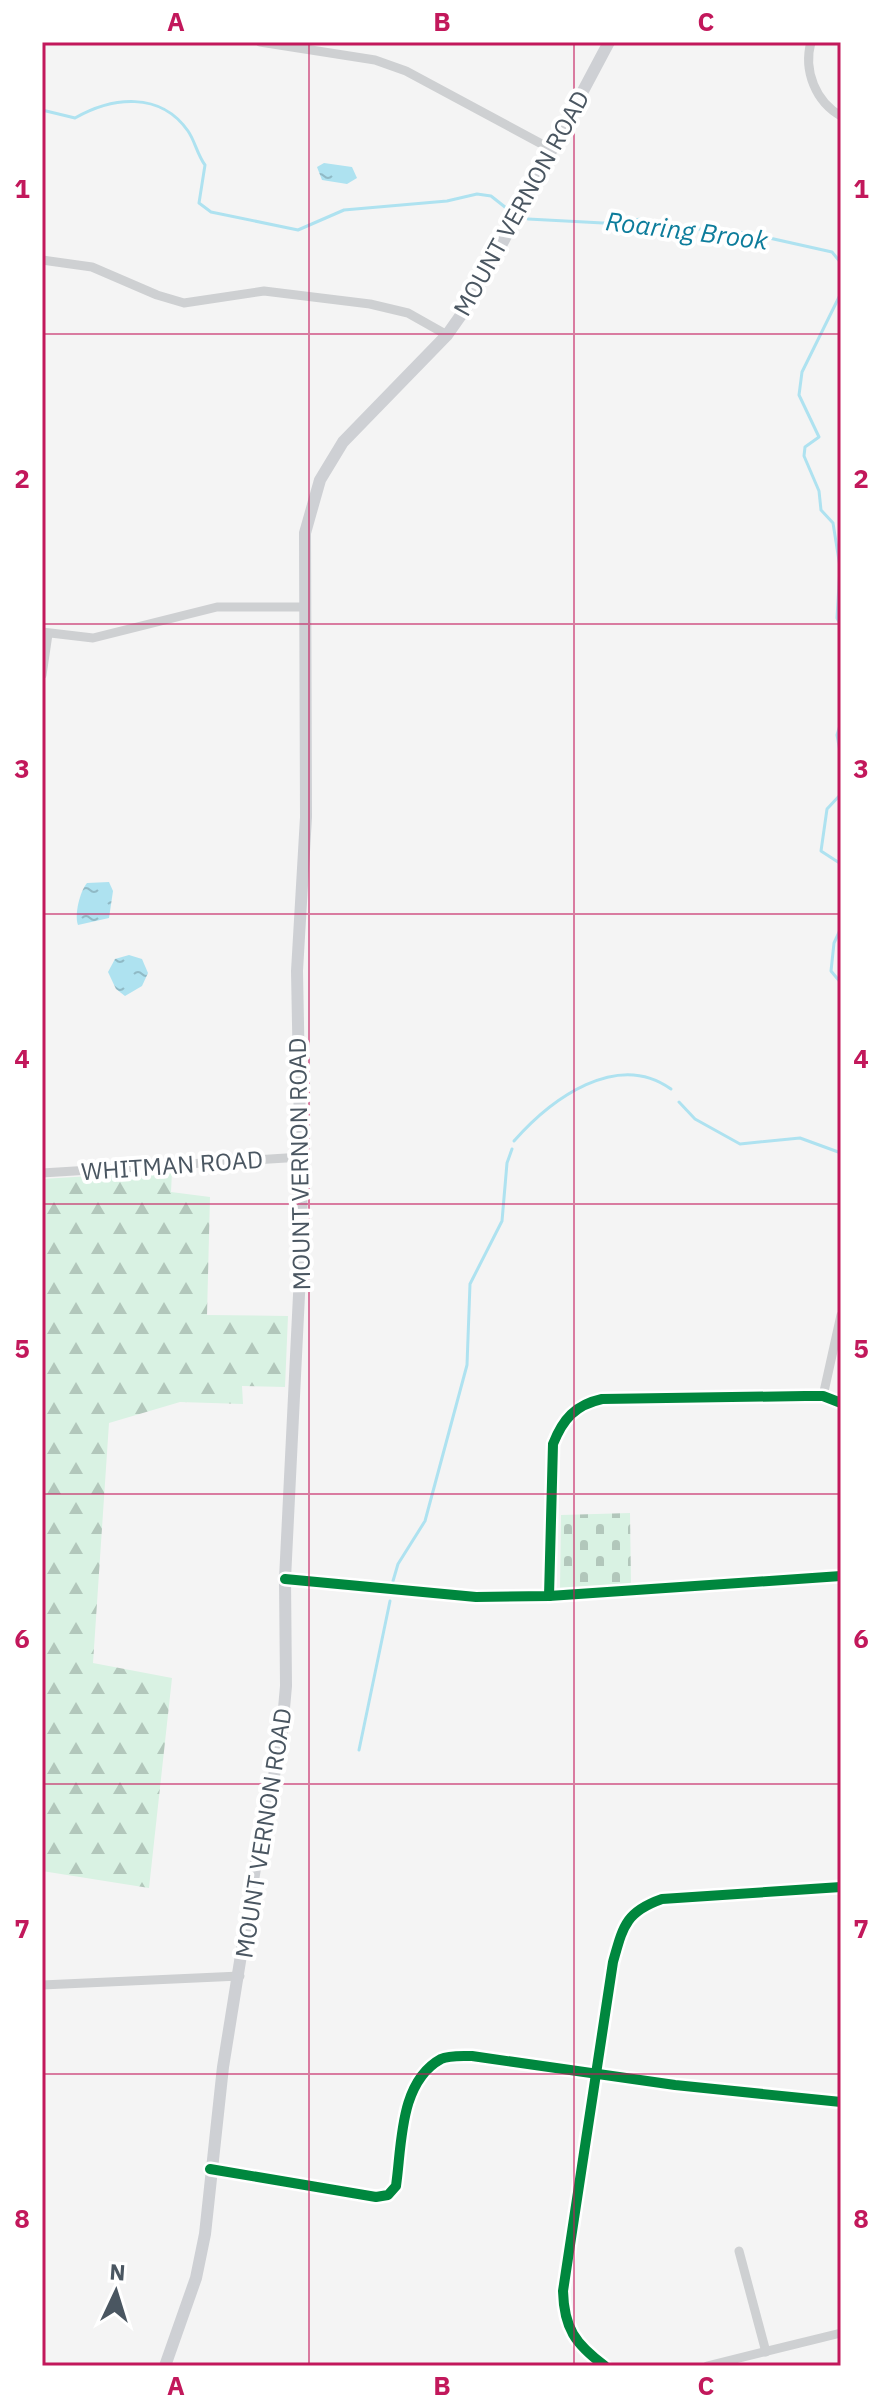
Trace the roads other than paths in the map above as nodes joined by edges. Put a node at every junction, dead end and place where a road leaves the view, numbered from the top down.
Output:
1 (260, 42) edge
2 (609, 42) edge
3 (811, 42) edge
4 (841, 116) edge
5 (551, 149) junction
6 (42, 260) edge
7 (447, 335) junction
8 (305, 607) junction
9 (45, 633) edge
10 (42, 675) edge
11 (302, 1157) junction
12 (42, 1173) edge
13 (841, 1315) edge
14 (823, 1396) junction
15 (841, 1403) edge
16 (841, 1576) edge
17 (285, 1579) junction
18 (549, 1596) junction
19 (841, 1887) edge
20 (240, 1976) junction
21 (42, 1985) edge
22 (598, 2073) junction
23 (841, 2102) edge
24 (210, 2169) junction
25 (739, 2251) dead end
26 (841, 2333) edge
27 (766, 2352) junction
28 (165, 2366) edge
29 (605, 2366) edge
30 (707, 2366) edge

1 - 5 street
2 - 5 main road, MOUNT VERNON ROAD
3 - 4 street
5 - 7 main road, MOUNT VERNON ROAD
6 - 7 street
7 - 8 main road, MOUNT VERNON ROAD
8 - 9 street
8 - 11 main road, MOUNT VERNON ROAD
9 - 10 street
11 - 12 street, WHITMAN ROAD
11 - 17 main road, MOUNT VERNON ROAD
13 - 14 street
14 - 15 street
14 - 18 street
16 - 18 street
17 - 18 street
17 - 20 main road, MOUNT VERNON ROAD
19 - 22 street
20 - 21 street
20 - 24 main road, MOUNT VERNON ROAD
22 - 23 street
22 - 24 street
22 - 29 street
24 - 28 main road, MOUNT VERNON ROAD
25 - 27 street
26 - 27 street
27 - 30 street

